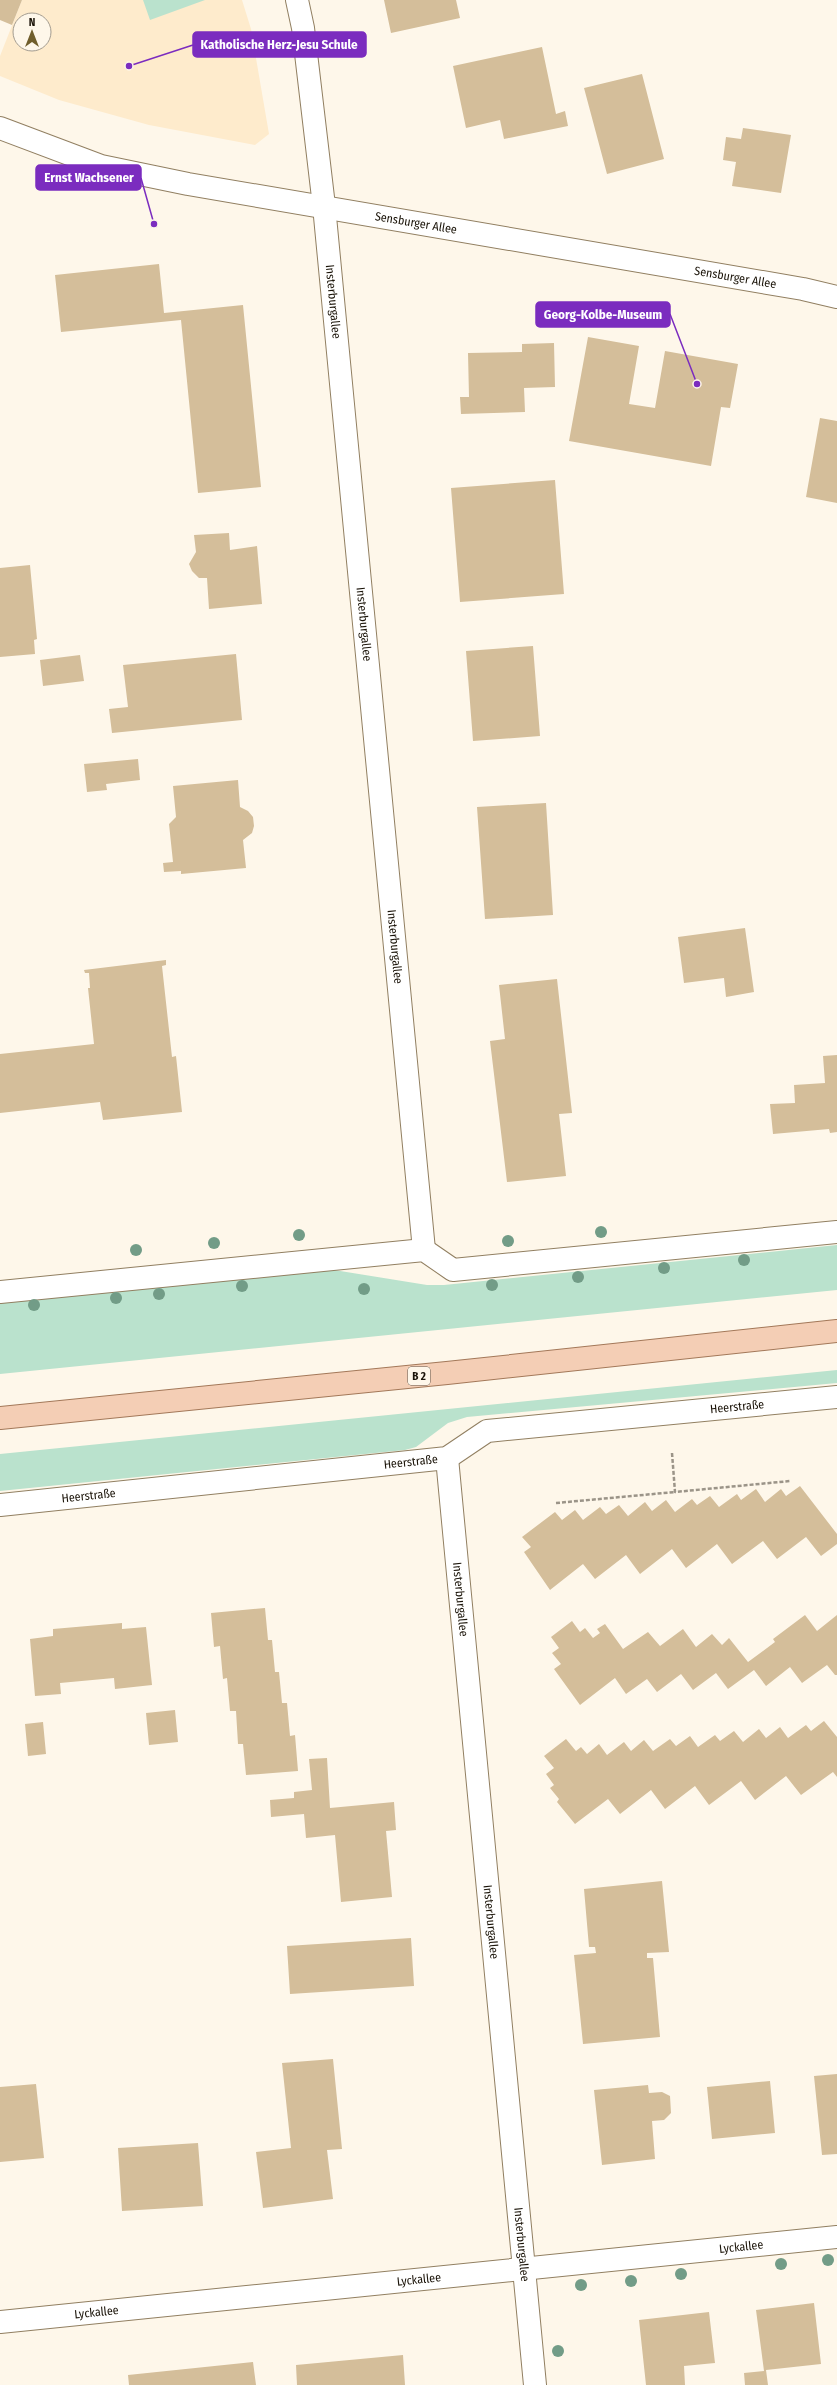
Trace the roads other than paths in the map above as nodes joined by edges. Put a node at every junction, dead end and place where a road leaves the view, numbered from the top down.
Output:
1 (297, 0) edge
2 (0, 128) edge
3 (324, 206) junction
4 (837, 297) edge
5 (837, 1232) edge
6 (424, 1250) junction
7 (0, 1292) edge
8 (837, 1331) edge
9 (837, 1396) edge
10 (0, 1418) edge
11 (447, 1458) junction
12 (0, 1505) edge
13 (837, 2237) edge
14 (523, 2267) junction
15 (0, 2322) edge
16 (535, 2385) edge

1 - 3 street, Insterburgallee
2 - 3 street, Sensburger Allee
3 - 4 street, Sensburger Allee
3 - 6 street, Insterburgallee
5 - 6 street
6 - 7 street
8 - 10 main road, B 2
9 - 11 street, Heerstraße
11 - 12 street, Heerstraße
11 - 14 street, Insterburgallee
13 - 14 street, Lyckallee
14 - 15 street, Lyckallee
14 - 16 street, Insterburgallee

